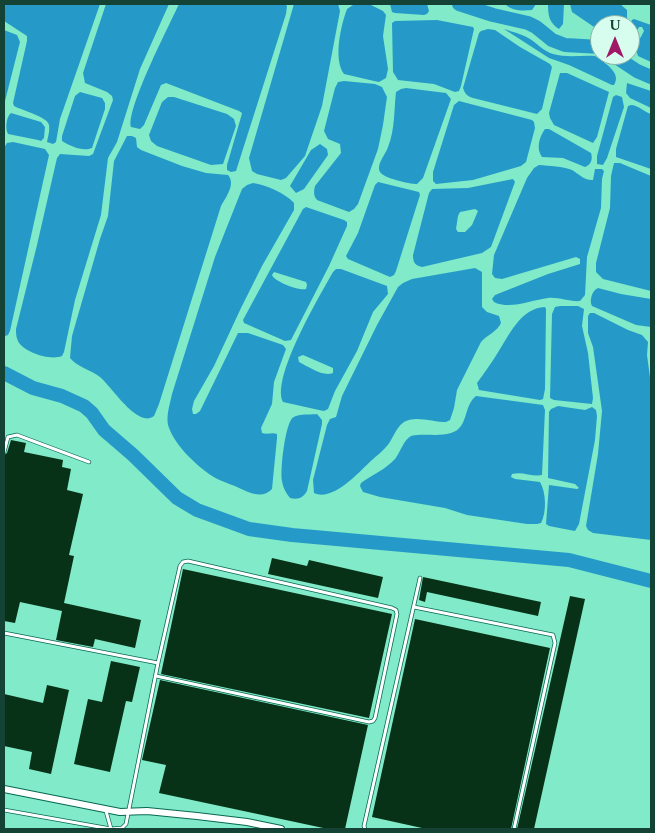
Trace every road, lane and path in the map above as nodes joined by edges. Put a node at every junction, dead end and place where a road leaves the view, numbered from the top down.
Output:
1 (4, 452) edge
2 (89, 462) dead end
3 (420, 578) dead end
4 (414, 607) junction
5 (4, 633) edge
6 (158, 663) junction
7 (156, 676) junction
8 (4, 789) edge
9 (105, 809) junction
10 (4, 810) edge
11 (129, 812) junction
12 (111, 829) edge
13 (276, 829) edge
14 (365, 829) edge
15 (514, 829) edge

1 - 2 lane
3 - 4 lane
4 - 14 lane
4 - 15 lane
5 - 6 lane
6 - 7 lane
6 - 7 lane
7 - 11 lane
8 - 9 street
9 - 11 street
9 - 12 lane
10 - 12 lane
11 - 12 lane
11 - 13 street

